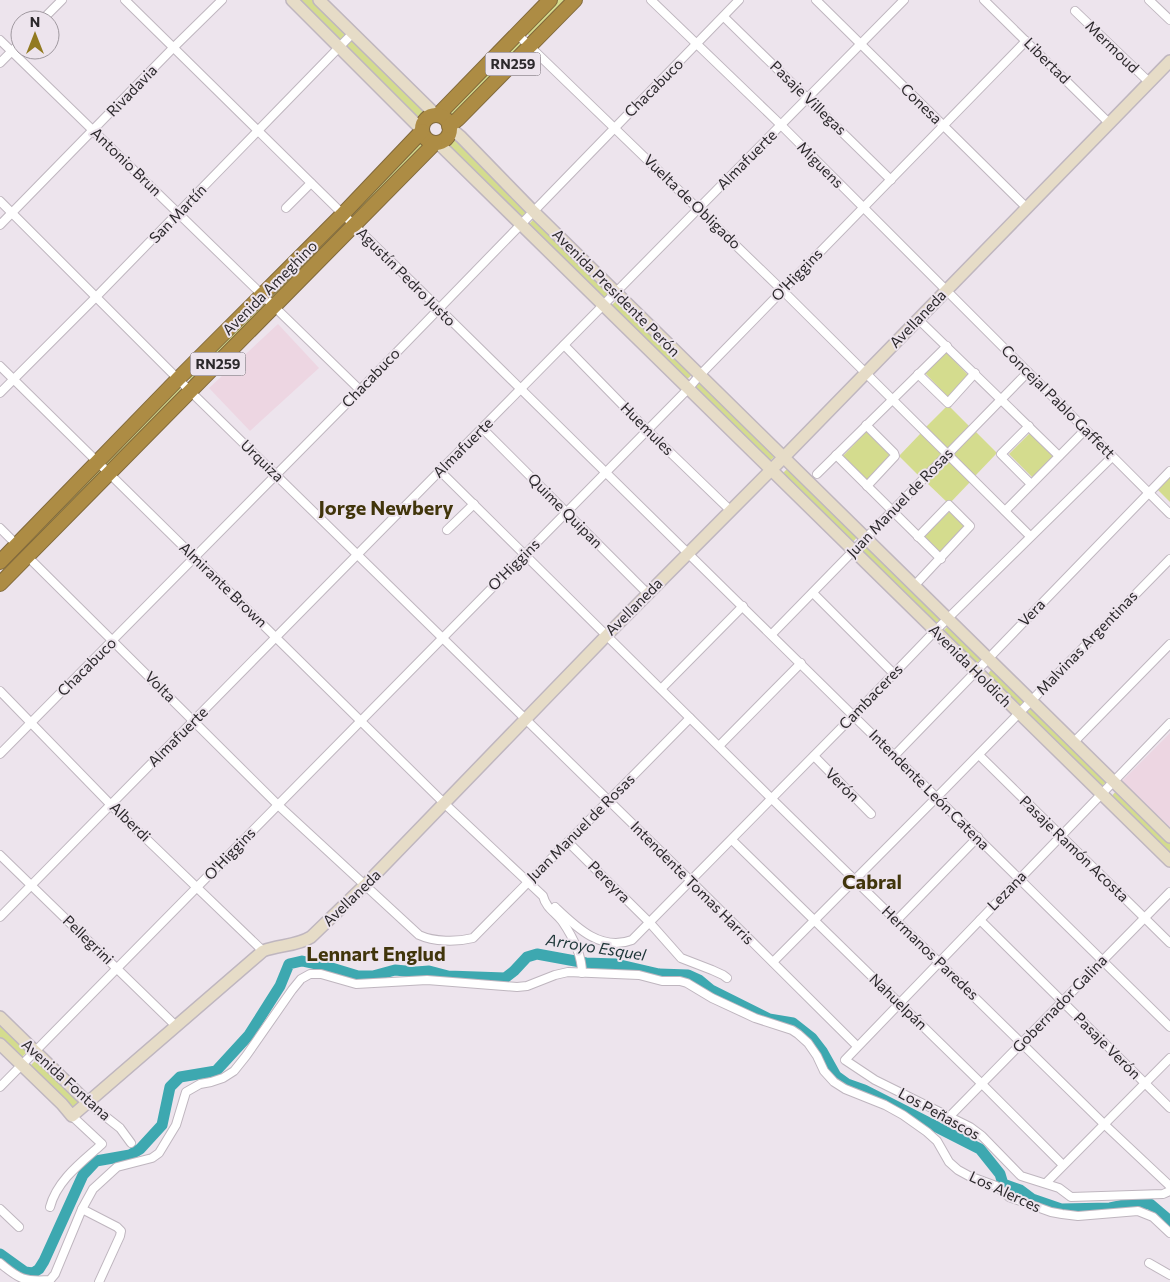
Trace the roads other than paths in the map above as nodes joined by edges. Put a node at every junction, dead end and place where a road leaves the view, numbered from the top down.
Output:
1 (62, 0) edge
2 (126, 0) edge
3 (222, 0) edge
4 (292, 0) edge
5 (319, 0) edge
6 (550, 0) edge
7 (575, 0) edge
8 (650, 0) edge
9 (816, 0) edge
10 (904, 0) edge
11 (984, 0) edge
12 (1149, 0) edge
13 (736, 1) edge
14 (52, 10) edge
15 (1075, 11) dead end
16 (724, 17) junction
17 (1170, 20) edge
18 (353, 33) junction
19 (517, 34) junction
20 (0, 40) edge
21 (1026, 41) junction
22 (860, 44) junction
23 (697, 45) junction
24 (530, 46) junction
25 (174, 47) junction
26 (340, 48) junction
27 (10, 49) edge
28 (10, 53) edge
29 (21, 60) edge
30 (1170, 61) edge
31 (0, 63) edge
32 (1149, 82) junction
33 (808, 98) junction
34 (437, 115) junction
35 (1109, 123) junction
36 (780, 125) junction
37 (449, 126) junction
38 (944, 126) junction
39 (615, 127) junction
40 (422, 130) junction
41 (94, 131) junction
42 (259, 131) junction
43 (436, 142) junction
44 (891, 180) junction
45 (310, 182) junction
46 (0, 201) edge
47 (286, 208) dead end
48 (863, 208) junction
49 (1027, 208) junction
50 (698, 209) junction
51 (534, 212) junction
52 (12, 213) junction
53 (178, 213) junction
54 (342, 214) junction
55 (0, 225) edge
56 (520, 225) junction
57 (354, 226) junction
58 (782, 290) junction
59 (946, 290) junction
60 (616, 293) junction
61 (262, 295) junction
62 (96, 296) junction
63 (603, 305) junction
64 (275, 307) junction
65 (439, 309) junction
66 (918, 318) junction
67 (564, 345) junction
68 (946, 346) junction
69 (0, 366) edge
70 (865, 372) junction
71 (1028, 372) junction
72 (975, 373) junction
73 (918, 374) junction
74 (699, 376) junction
75 (178, 379) junction
76 (13, 380) junction
77 (360, 390) junction
78 (520, 390) junction
79 (688, 390) junction
80 (190, 391) junction
81 (0, 393) edge
82 (1002, 399) junction
83 (893, 400) junction
84 (866, 425) junction
85 (1029, 426) junction
86 (482, 428) junction
87 (647, 430) junction
88 (1085, 430) junction
89 (947, 454) junction
90 (836, 455) junction
91 (1059, 456) junction
92 (1112, 456) junction
93 (784, 458) junction
94 (97, 462) junction
95 (440, 470) junction
96 (771, 470) junction
97 (1170, 471) edge
98 (605, 472) junction
99 (109, 474) junction
100 (817, 474) dead end
101 (276, 475) junction
102 (1031, 484) junction
103 (867, 486) junction
104 (1149, 493) junction
105 (474, 504) junction
106 (1005, 510) junction
107 (731, 511) junction
108 (566, 512) junction
109 (892, 512) junction
110 (1170, 514) edge
111 (0, 528) edge
112 (447, 530) dead end
113 (1030, 536) junction
114 (918, 537) junction
115 (866, 538) junction
116 (17, 544) junction
117 (853, 551) junction
118 (688, 553) junction
119 (358, 554) junction
120 (524, 554) junction
121 (28, 556) junction
122 (195, 557) junction
123 (940, 559) junction
124 (1170, 559) edge
125 (0, 562) edge
126 (0, 584) edge
127 (915, 585) junction
128 (648, 594) junction
129 (813, 594) junction
130 (743, 606) junction
131 (947, 618) junction
132 (934, 631) junction
133 (772, 634) junction
134 (606, 636) junction
135 (276, 637) junction
136 (442, 638) junction
137 (113, 640) junction
138 (1170, 644) edge
139 (988, 659) junction
140 (801, 663) junction
141 (975, 671) junction
142 (894, 674) junction
143 (661, 689) junction
144 (0, 691) edge
145 (1031, 701) junction
146 (1018, 714) junction
147 (854, 715) junction
148 (690, 718) junction
149 (194, 720) junction
150 (362, 720) junction
151 (526, 720) junction
152 (32, 722) junction
153 (1170, 723) edge
154 (1073, 743) junction
155 (719, 746) junction
156 (0, 754) edge
157 (895, 755) junction
158 (979, 755) junction
159 (814, 756) junction
160 (1113, 782) junction
161 (1100, 794) junction
162 (937, 797) junction
163 (772, 799) junction
164 (608, 801) junction
165 (111, 804) junction
166 (445, 804) junction
167 (278, 805) junction
168 (871, 814) dead end
169 (1060, 836) junction
170 (978, 837) junction
171 (1170, 837) edge
172 (732, 840) junction
173 (568, 842) junction
174 (0, 855) edge
175 (1170, 861) edge
176 (1020, 879) junction
177 (855, 880) junction
178 (691, 881) junction
179 (528, 882) junction
180 (365, 885) junction
181 (31, 886) junction
182 (197, 888) junction
183 (1170, 892) edge
184 (543, 896) junction
185 (0, 917) edge
186 (1145, 918) junction
187 (897, 920) junction
188 (980, 920) junction
189 (814, 921) junction
190 (650, 923) junction
191 (419, 935) joint
192 (1170, 943) edge
193 (262, 952) junction
194 (1103, 961) junction
195 (773, 962) junction
196 (939, 962) junction
197 (117, 969) junction
198 (582, 973) junction
199 (727, 978) dead end
200 (1062, 1002) junction
201 (900, 1003) junction
202 (0, 1017) edge
203 (176, 1026) junction
204 (1170, 1026) edge
205 (1022, 1043) junction
206 (0, 1044) edge
207 (857, 1046) junction
208 (33, 1051) junction
209 (1170, 1058) edge
210 (845, 1060) joint
211 (22, 1064) junction
212 (1145, 1083) junction
213 (982, 1084) junction
214 (0, 1087) edge
215 (87, 1102) junction
216 (1170, 1108) edge
217 (72, 1116) junction
218 (950, 1116) junction
219 (1104, 1124) junction
220 (131, 1143) dead end
221 (1063, 1165) junction
222 (1046, 1184) junction
223 (1170, 1186) edge
224 (1170, 1191) edge
225 (50, 1206) dead end
226 (0, 1208) edge
227 (82, 1209) junction
228 (19, 1227) dead end
229 (1170, 1233) edge
230 (0, 1262) edge
231 (1149, 1263) dead end
232 (1170, 1275) edge
233 (99, 1282) edge

1 - 14 street
2 - 25 street, Agustín Pedro Justo
3 - 25 street, Rivadavia
4 - 26 street
5 - 18 street
6 - 19 highway, RN259
7 - 24 highway, RN259
8 - 23 street, Miguens
9 - 22 street, Conesa
10 - 22 street, Almafuerte
11 - 21 street, Libertad
12 - 17 street
13 - 16 street, Chacabuco
15 - 32 street, Mermoud
16 - 23 street, Chacabuco
16 - 33 street, Pasaje Villegas
18 - 26 street, San Martín
18 - 34 street
19 - 24 street, Vuelta de Obligado
19 - 34 highway, RN259
20 - 27 street, Antonio Brun
21 - 35 street, Libertad
21 - 38 street, O'Higgins
22 - 33 street, Almafuerte
22 - 38 street, Conesa
23 - 36 street, Miguens
23 - 39 street, Chacabuco
24 - 37 highway, RN259
24 - 39 street, Vuelta de Obligado
25 - 41 street, Rivadavia
25 - 42 street, Agustín Pedro Justo
26 - 40 street
26 - 42 street, San Martín
28 - 31 street
29 - 41 street, Antonio Brun
30 - 32 street, Avellaneda
32 - 35 street, Avellaneda
33 - 36 street, Almafuerte
33 - 44 street, Pasaje Villegas
34 - 37 highway
34 - 40 highway, RN259
35 - 49 street, Avellaneda
36 - 48 street, Miguens
36 - 50 street, Almafuerte
37 - 43 highway, RN259
37 - 51 street, Avenida Presidente Perón
38 - 44 street, O'Higgins
38 - 49 street, Conesa
39 - 50 street, Vuelta de Obligado
39 - 51 street, Chacabuco
40 - 43 highway
40 - 54 highway, Avenida Ameghino / RN259
41 - 52 street, Rivadavia
41 - 53 street, Antonio Brun
42 - 45 street, Agustín Pedro Justo
42 - 53 street, San Martín
43 - 56 street, Avenida Presidente Perón
43 - 57 highway, Avenida Ameghino / RN259
44 - 48 street, O'Higgins
45 - 47 street
45 - 54 street, Agustín Pedro Justo
46 - 52 street, Urquiza
48 - 58 street, O'Higgins
48 - 59 street, Miguens
49 - 59 street, Avellaneda
50 - 58 street, Vuelta de Obligado
50 - 60 street, Almafuerte
51 - 56 street, Chacabuco
51 - 60 street, Avenida Presidente Perón
52 - 55 street, Rivadavia
52 - 62 street, Urquiza
53 - 61 street, Antonio Brun
53 - 62 street, San Martín
54 - 57 street, Agustín Pedro Justo
54 - 61 highway, Avenida Ameghino / RN259
56 - 63 street, Avenida Presidente Perón
56 - 65 street, Chacabuco
57 - 64 highway, Avenida Ameghino / RN259
57 - 65 street, Agustín Pedro Justo
58 - 70 street, Vuelta de Obligado
58 - 74 street, O'Higgins
59 - 66 street, Avellaneda
59 - 71 street, Concejal Pablo Gaffett
60 - 63 street, Almafuerte
60 - 74 street, Avenida Presidente Perón
61 - 64 street, Antonio Brun
61 - 75 highway, Avenida Ameghino / RN259
62 - 75 street, Urquiza
62 - 76 street, San Martín
63 - 67 street, Almafuerte
63 - 79 street, Avenida Presidente Perón
64 - 77 street, Antonio Brun
64 - 80 highway, Avenida Ameghino / RN259
65 - 77 street, Chacabuco
65 - 78 street, Agustín Pedro Justo
66 - 68 street
66 - 70 street, Avellaneda
67 - 78 street, Almafuerte
67 - 87 street, Huemules
68 - 72 street
68 - 73 street
69 - 76 street, Almirante Brown
70 - 83 street, Vuelta de Obligado
70 - 93 street, Avellaneda
71 - 82 street, Juan Manuel de Rosas
71 - 88 street, Concejal Pablo Gaffett
72 - 73 street
72 - 82 street
73 - 83 street
74 - 79 street, O'Higgins
74 - 93 street, Avenida Presidente Perón
75 - 80 street, Urquiza
75 - 94 highway, Avenida Ameghino / RN259
76 - 81 street, San Martín
76 - 94 street, Almirante Brown
77 - 101 street, Chacabuco
78 - 86 street, Almafuerte
78 - 98 street, Agustín Pedro Justo
79 - 87 street, O'Higgins
79 - 96 street, Avenida Presidente Perón
80 - 99 highway, Avenida Ameghino / RN259
80 - 101 street, Urquiza
82 - 85 street
82 - 89 street, Juan Manuel de Rosas
83 - 84 street
83 - 89 street, Vuelta de Obligado
84 - 90 street
84 - 103 street
85 - 91 street
85 - 102 street
86 - 95 street, Almafuerte
86 - 108 street, Quime Quipan
87 - 98 street, O'Higgins
87 - 107 street, Huemules
88 - 91 street
88 - 92 street, Concejal Pablo Gaffett
89 - 106 street, Vuelta de Obligado
89 - 109 street, Juan Manuel de Rosas
90 - 100 street
90 - 103 street
91 - 102 street
92 - 104 street, Concejal Pablo Gaffett
92 - 113 street, Cambaceres
93 - 96 street, Avellaneda
93 - 115 street, Avenida Holdich
94 - 99 street, Almirante Brown
94 - 116 highway, Avenida Ameghino / RN259
95 - 105 street
95 - 119 street, Almafuerte
96 - 107 street, Avellaneda
96 - 117 street, Avenida Holdich
97 - 104 street, Vera
98 - 108 street, O'Higgins
98 - 118 street, Agustín Pedro Justo
99 - 121 highway, Avenida Ameghino / RN259
99 - 122 street, Almirante Brown
101 - 119 street, Urquiza
101 - 122 street, Chacabuco
102 - 106 street
103 - 109 street
104 - 110 street, Concejal Pablo Gaffett
104 - 139 street, Vera
105 - 112 street
105 - 120 street
106 - 113 street, Vuelta de Obligado
107 - 118 street, Avellaneda
108 - 120 street, O'Higgins
108 - 128 street, Quime Quipan
109 - 114 street
109 - 115 street, Juan Manuel de Rosas
111 - 116 street, Volta
113 - 131 street, Cambaceres
114 - 123 street
114 - 123 street
115 - 117 street, Juan Manuel de Rosas
115 - 127 street, Avenida Holdich
116 - 121 street, Volta
116 - 125 highway, Avenida Ameghino / RN259
117 - 129 street, Juan Manuel de Rosas
117 - 132 street, Avenida Holdich
118 - 128 street, Avellaneda
118 - 130 street, Intendente León Catena
119 - 135 street, Almafuerte
119 - 136 street, Urquiza
120 - 134 street
120 - 136 street, O'Higgins
121 - 126 highway, Avenida Ameghino / RN259
121 - 137 street, Volta
122 - 135 street, Almirante Brown
122 - 137 street, Chacabuco
123 - 127 street
124 - 145 street, Malvinas Argentinas
127 - 131 street, Avenida Holdich
128 - 134 street, Avellaneda
129 - 133 street, Juan Manuel de Rosas
129 - 142 street
130 - 133 street, Intendente León Catena
130 - 143 street
131 - 132 street, Cambaceres
131 - 139 street, Avenida Holdich
132 - 141 street, Avenida Holdich
132 - 142 street, Cambaceres
133 - 140 street, Intendente León Catena
134 - 143 street, Hermanos Paredes
134 - 151 street, Avellaneda
135 - 149 street, Almafuerte
135 - 150 street, Almirante Brown
136 - 150 street, O'Higgins
136 - 151 street, Urquiza
137 - 149 street, Volta
137 - 152 street, Chacabuco
138 - 154 street
139 - 141 street, Vera
139 - 145 street, Avenida Holdich
140 - 147 street, Intendente León Catena
140 - 155 street
141 - 146 street, Avenida Holdich
141 - 157 street, Vera
142 - 147 street, Cambaceres
143 - 148 street, Hermanos Paredes
144 - 152 street, Alberdi
145 - 146 street, Malvinas Argentinas
145 - 154 street, Avenida Holdich
146 - 158 street, Malvinas Argentinas
146 - 161 street, Avenida Holdich
147 - 157 street, Intendente León Catena
147 - 159 street, Cambaceres
148 - 155 street, Hermanos Paredes
148 - 164 street, Juan Manuel de Rosas
149 - 165 street, Almafuerte
149 - 167 street, Volta
150 - 166 street, Almirante Brown
150 - 167 street, O'Higgins
151 - 164 street, Intendente Tomas Harris
151 - 166 street, Avellaneda
152 - 156 street, Chacabuco
152 - 165 street, Alberdi
153 - 160 street, Lezana
154 - 160 street, Avenida Holdich
155 - 163 street, Hermanos Paredes
157 - 162 street, Intendente León Catena
158 - 162 street, Malvinas Argentinas
158 - 169 street, Pasaje Ramón Acosta
159 - 163 street, Cambaceres
159 - 168 street, Verón
160 - 161 street, Lezana
160 - 171 street, Avenida Holdich
161 - 169 street, Lezana
161 - 175 street, Avenida Holdich
162 - 170 street, Intendente León Catena
162 - 177 street, Malvinas Argentinas
163 - 172 street, Cambaceres
163 - 177 street, Hermanos Paredes
164 - 173 street, Juan Manuel de Rosas
164 - 178 street, Intendente Tomas Harris
165 - 181 street, Almafuerte
165 - 182 street, Alberdi
166 - 179 street, Almirante Brown
166 - 180 street, Avellaneda
167 - 180 street, Volta
167 - 182 street, O'Higgins
169 - 176 street, Lezana
169 - 186 street, Pasaje Ramón Acosta
170 - 176 street, Intendente León Catena
170 - 187 street
172 - 178 street, Cambaceres
172 - 189 street, Nahuelpán
173 - 179 street, Juan Manuel de Rosas
173 - 190 street, Pereyra
174 - 181 street, Pellegrini
176 - 188 street, Lezana
176 - 194 street, Intendente León Catena
177 - 187 street, Hermanos Paredes
177 - 189 street, Malvinas Argentinas
178 - 190 street, Cambaceres
178 - 195 street, Intendente Tomas Harris
179 - 184 street, Almirante Brown
179 - 191 street, Juan Manuel de Rosas
180 - 191 street, Volta
180 - 193 street, Avellaneda
181 - 185 street, Almafuerte
181 - 197 street, Pellegrini
182 - 193 street, Alberdi
182 - 197 street, O'Higgins
183 - 186 street, Gobernador Galina
184 - 190 street, Cambaceres
184 - 198 street
186 - 192 street, Pasaje Ramón Acosta
186 - 194 street, Gobernador Galina
187 - 196 street, Hermanos Paredes
188 - 196 street, Lezana
188 - 200 street, Pasaje Verón
189 - 195 street, Malvinas Argentinas
189 - 201 street, Nahuelpán
190 - 199 street
193 - 203 street, Avellaneda
194 - 200 street, Gobernador Galina
194 - 204 street, Intendente León Catena
195 - 207 street, Intendente Tomas Harris
196 - 201 street, Lezana
196 - 205 street, Hermanos Paredes
197 - 203 street, Pellegrini
197 - 208 street, O'Higgins
198 - 227 street, Los Alerces
198 - 229 street, Los Alerces
200 - 205 street, Gobernador Galina
200 - 212 street, Pasaje Verón
201 - 207 street, Lezana
201 - 213 street, Nahuelpán
202 - 208 street, Avenida Fontana
203 - 215 street, Avellaneda
205 - 213 street, Gobernador Galina
205 - 219 street, Hermanos Paredes
206 - 211 street, Avenida Fontana
207 - 210 street, Lezana
208 - 211 street, O'Higgins
208 - 215 street, Avenida Fontana
209 - 212 street
210 - 218 street, Los Peñascos
211 - 214 street, O'Higgins
211 - 217 street, Avenida Fontana
212 - 216 street, Pasaje Verón
212 - 219 street
213 - 218 street, Gobernador Galina
213 - 221 street, Nahuelpán
215 - 217 street, Avellaneda
215 - 220 street, Avenida Fontana
217 - 225 street, Avenida Fontana
218 - 222 street, Los Peñascos
219 - 221 street
219 - 223 street, Hermanos Paredes
221 - 222 street
222 - 224 street, Los Peñascos
226 - 228 street
227 - 230 street
227 - 233 street
231 - 232 street

